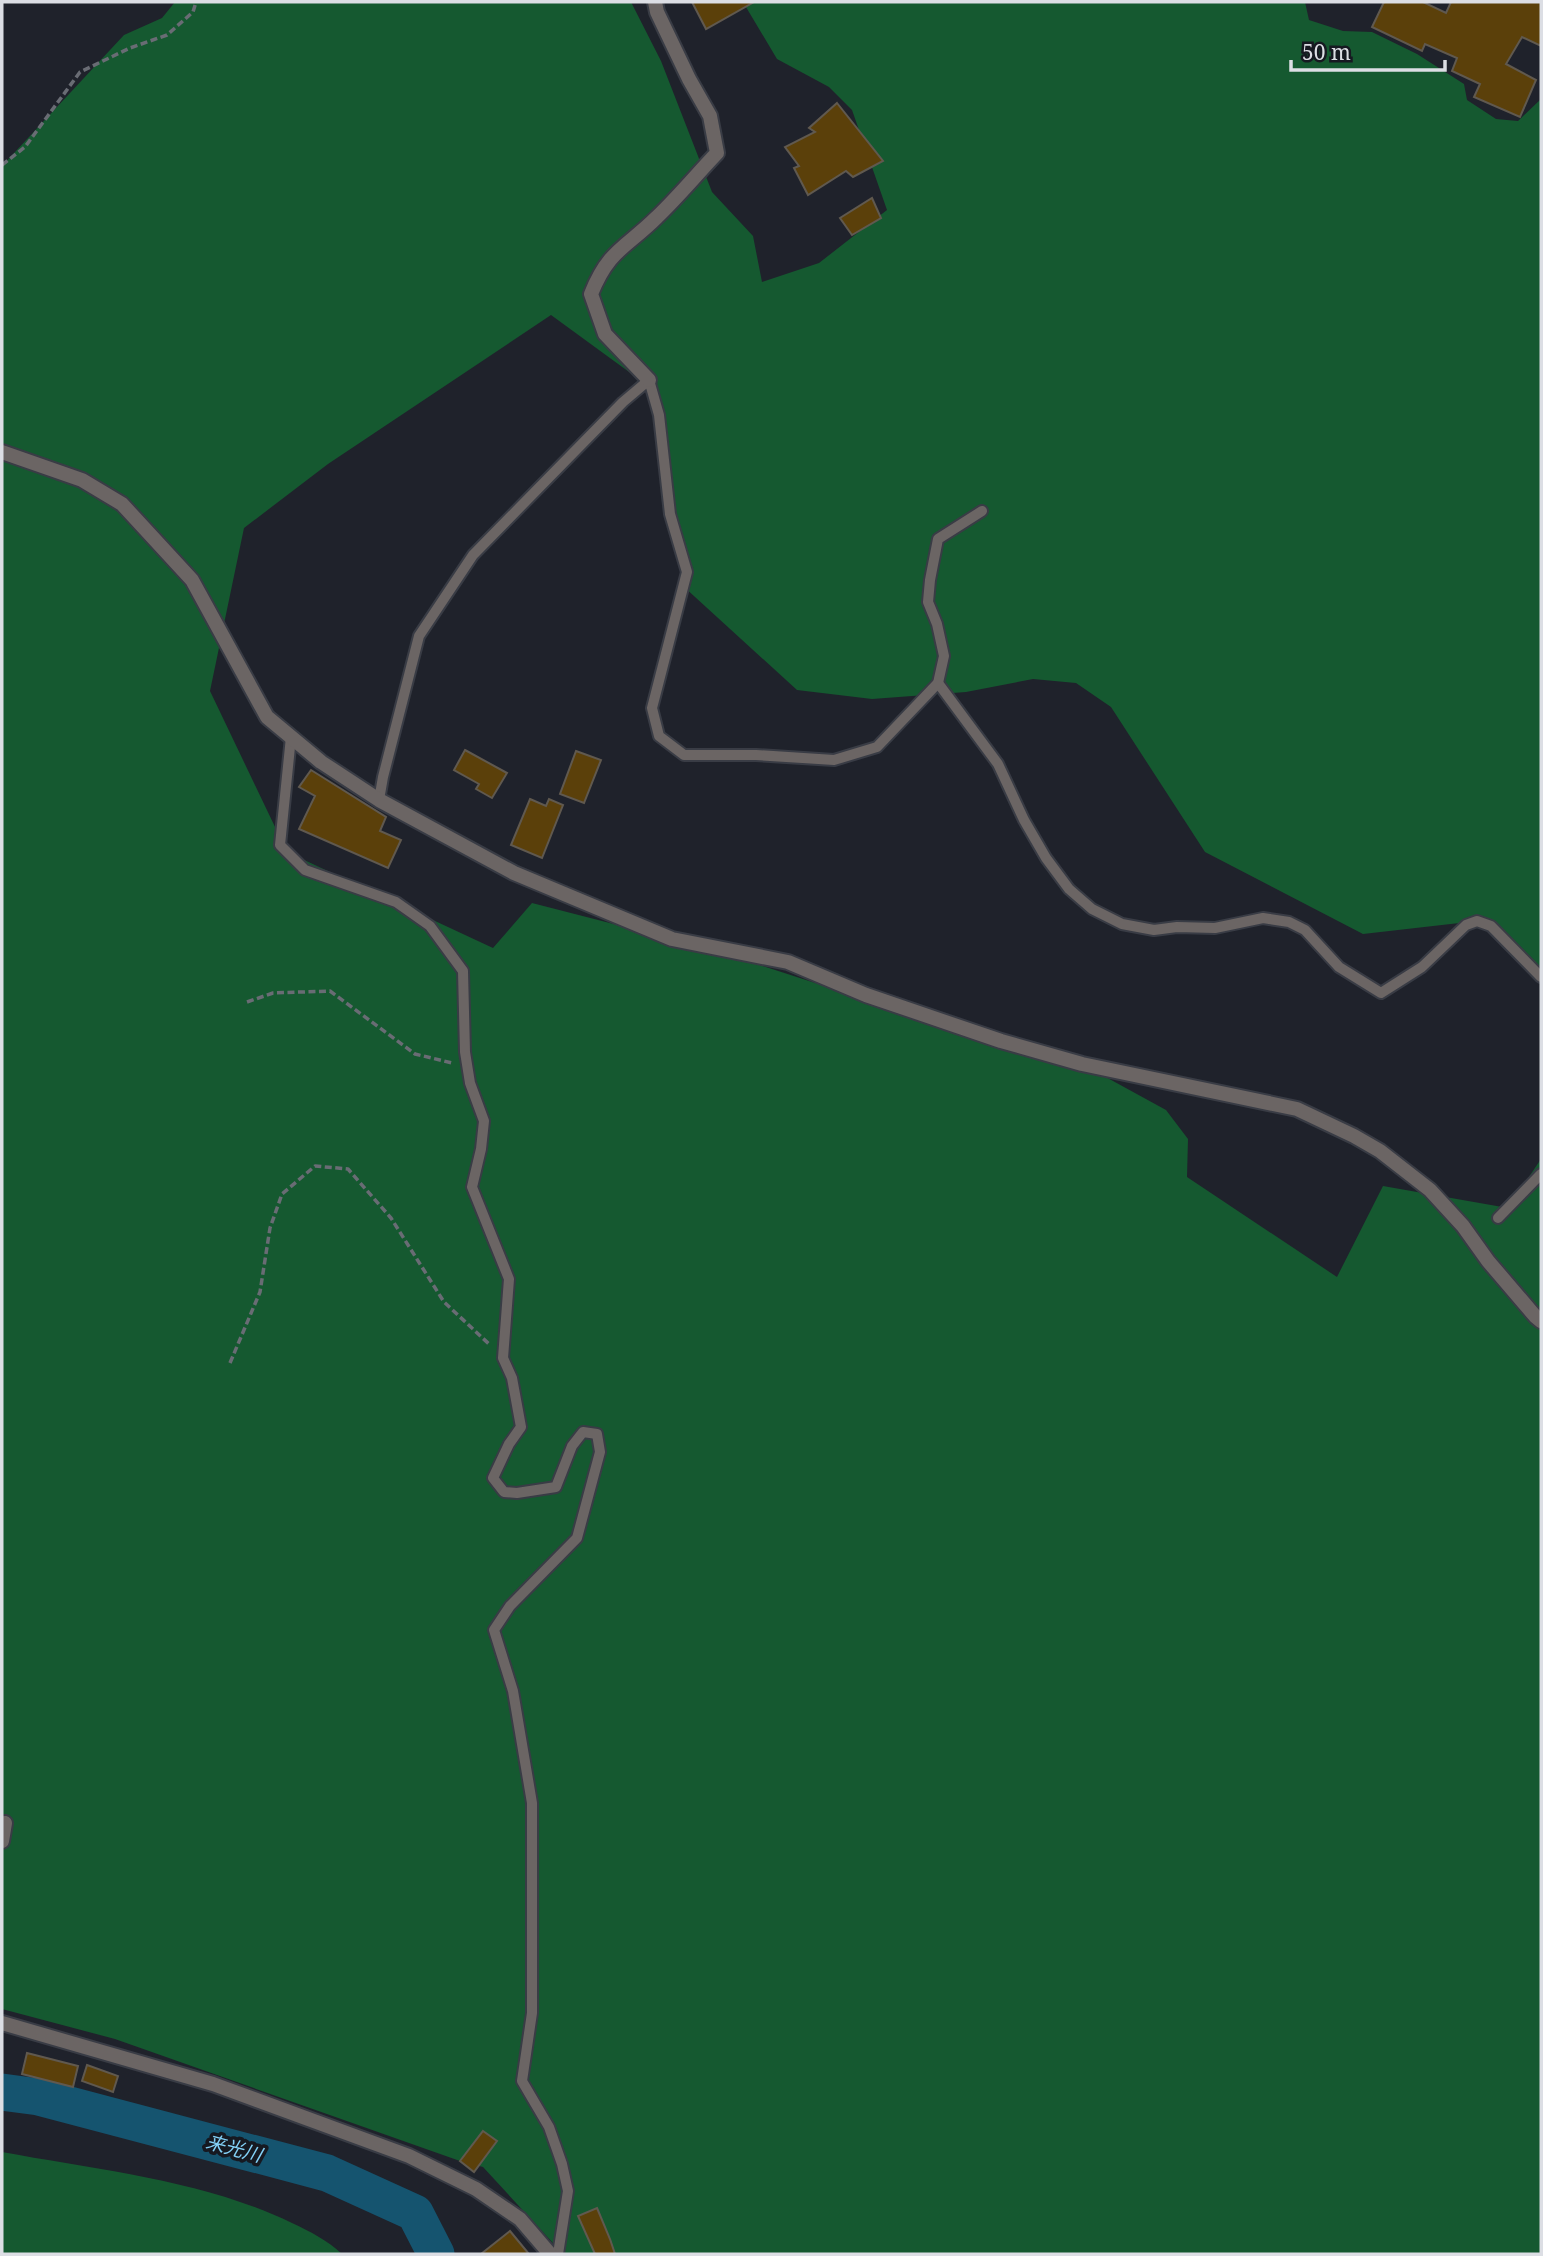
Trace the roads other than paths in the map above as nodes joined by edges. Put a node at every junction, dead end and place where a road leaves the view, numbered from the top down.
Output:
1 (655, 2) edge
2 (649, 380) junction
3 (2, 452) edge
4 (982, 511) dead end
5 (938, 683) junction
6 (291, 737) junction
7 (379, 800) junction
8 (1541, 977) edge
9 (1541, 1174) edge
10 (1498, 1218) dead end
11 (1541, 1321) edge
12 (5, 1823) dead end
13 (2, 1841) edge
14 (2, 2023) edge
15 (550, 2254) edge
16 (558, 2254) edge

1 - 2 street
2 - 5 lane
2 - 7 lane
3 - 6 street
4 - 5 lane
5 - 8 lane
6 - 7 street
6 - 16 lane
7 - 11 street
9 - 10 lane
12 - 13 street
14 - 15 street

